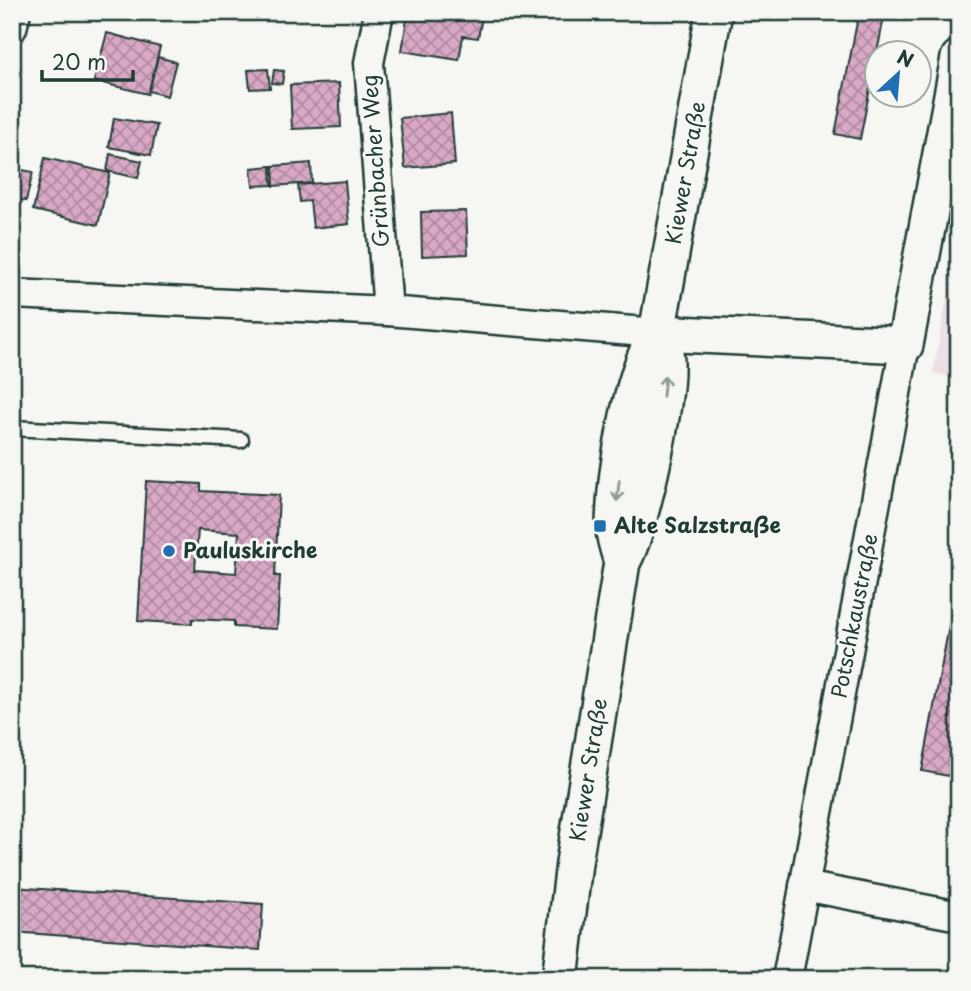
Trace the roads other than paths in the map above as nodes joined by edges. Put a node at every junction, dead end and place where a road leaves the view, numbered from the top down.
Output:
1 (16, 12) edge
2 (379, 12) edge
3 (714, 12) edge
4 (12, 28) edge
5 (959, 58) edge
6 (12, 294) edge
7 (388, 311) junction
8 (657, 333) junction
9 (905, 345) junction
10 (12, 428) edge
11 (241, 440) dead end
12 (804, 886) junction
13 (959, 916) edge
14 (560, 979) edge
15 (787, 979) edge

1 - 4 street
2 - 7 street, Grünbacher Weg
3 - 8 street, Kiewer Straße
5 - 9 street
6 - 7 street
7 - 8 street
8 - 9 street
8 - 14 street, Kiewer Straße
9 - 12 street, Potschkaustraße
10 - 11 lane
12 - 13 street
12 - 15 street, Potschkaustraße

